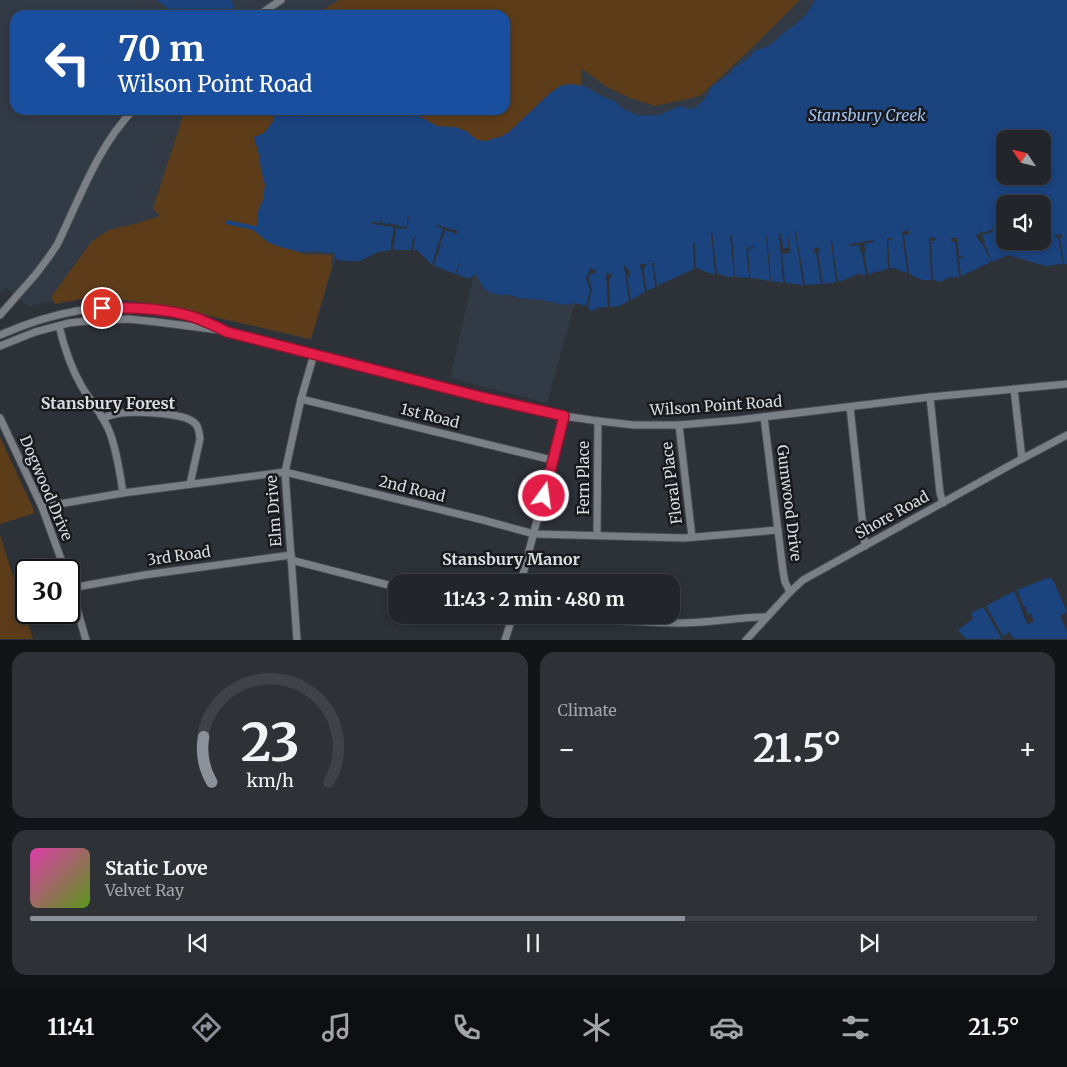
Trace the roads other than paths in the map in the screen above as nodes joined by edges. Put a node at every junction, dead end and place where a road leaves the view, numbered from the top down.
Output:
1 (281, 0) edge
2 (266, 10) edge
3 (129, 115) edge
4 (0, 315) edge
5 (59, 326) junction
6 (227, 332) junction
7 (0, 335) edge
8 (0, 346) edge
9 (314, 354) junction
10 (1067, 384) edge
11 (1014, 389) junction
12 (930, 397) junction
13 (302, 399) junction
14 (850, 407) junction
15 (564, 416) junction
16 (764, 417) junction
17 (0, 418) edge
18 (102, 418) junction
19 (598, 421) junction
20 (679, 425) junction
21 (1067, 435) edge
22 (1022, 459) junction
23 (552, 460) junction
24 (285, 472) junction
25 (190, 484) junction
26 (123, 493) junction
27 (942, 503) junction
28 (42, 507) junction
29 (778, 530) junction
30 (534, 534) junction
31 (597, 535) junction
32 (692, 537) junction
33 (865, 546) junction
34 (291, 558) junction
35 (61, 559) edge
36 (523, 574) edge
37 (80, 584) edge
38 (388, 585) edge
39 (790, 592) junction
40 (766, 617) junction
41 (80, 619) edge
42 (680, 623) edge
43 (510, 624) edge
44 (296, 639) edge
45 (86, 640) edge
46 (505, 640) edge
47 (746, 640) edge

1 - 2 street
3 - 4 street
5 - 6 street, Wilson Point Road
5 - 8 street, Wilson Point Road
5 - 18 street
6 - 7 street, Wilson Point Road
6 - 9 street, Wilson Point Road
9 - 13 street, Elm Drive
9 - 15 street, Wilson Point Road
10 - 11 street, Wilson Point Road
11 - 12 street, Wilson Point Road
11 - 22 street
12 - 14 street, Wilson Point Road
12 - 27 street
13 - 23 street, 1st Road
13 - 24 street, Elm Drive
14 - 16 street, Wilson Point Road
14 - 33 street
15 - 19 street, Wilson Point Road
15 - 23 street
16 - 20 street, Wilson Point Road
16 - 29 street, Gumwood Drive
17 - 28 street, Dogwood Drive
18 - 25 street
18 - 26 street
19 - 20 street, Wilson Point Road
19 - 31 street, Fern Place
20 - 32 street, Floral Place
21 - 22 street, Shore Road
22 - 27 street, Shore Road
23 - 30 street
24 - 25 street, 2nd Road
24 - 30 street, 2nd Road
24 - 34 street, Elm Drive
25 - 26 street, 2nd Road
26 - 28 street, 2nd Road
27 - 33 street, Shore Road
28 - 35 street, Dogwood Drive
29 - 32 street, 2nd Road
29 - 39 street, Gumwood Drive
30 - 31 street, 2nd Road
30 - 36 street
31 - 32 street, 2nd Road
33 - 39 street, Shore Road
34 - 37 street, 3rd Road
34 - 38 street, 3rd Road
34 - 44 street, Elm Drive
39 - 40 street, Shore Road
40 - 42 street
40 - 47 street, Shore Road
41 - 45 street
43 - 46 street

